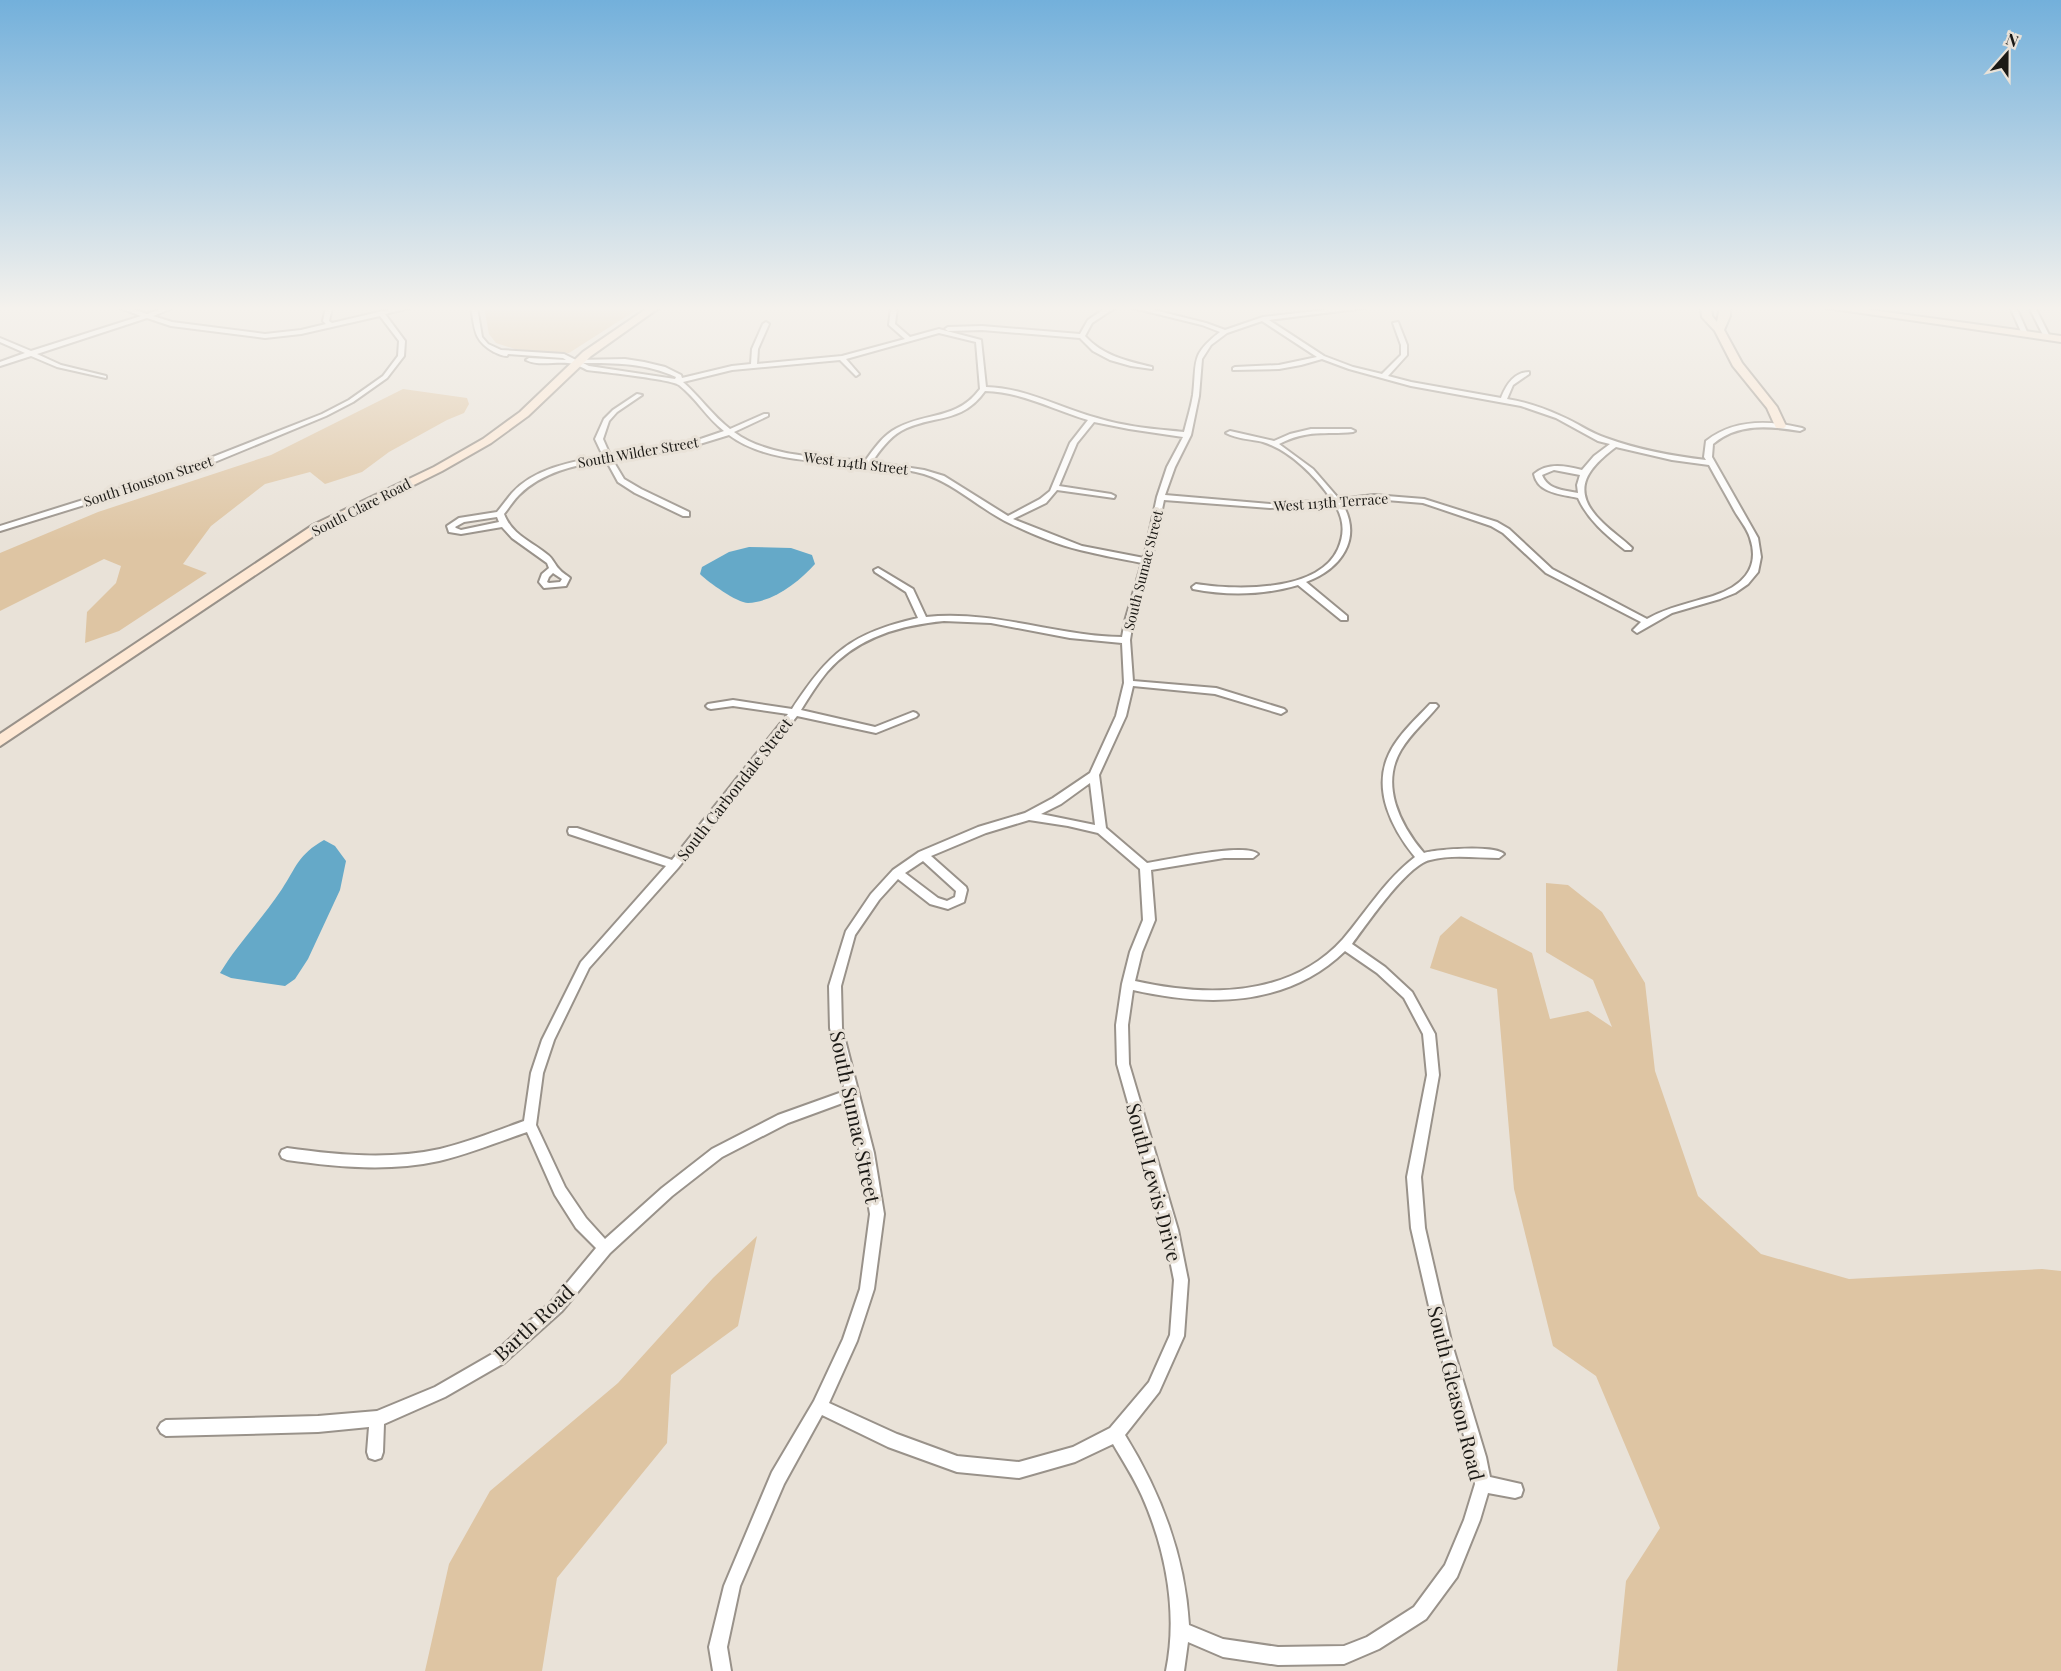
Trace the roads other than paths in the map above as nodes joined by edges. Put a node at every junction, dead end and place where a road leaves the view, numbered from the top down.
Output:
1 (374, 385) edge
2 (554, 385) edge
3 (682, 385) edge
4 (983, 385) edge
5 (1197, 385) edge
6 (1427, 385) edge
7 (1510, 385) edge
8 (1754, 385) edge
9 (983, 389) junction
10 (639, 395) dead end
11 (1504, 399) junction
12 (766, 415) dead end
13 (1093, 419) junction
14 (1780, 426) junction
15 (1800, 429) dead end
16 (1351, 431) dead end
17 (730, 433) junction
18 (1230, 433) dead end
19 (1187, 435) junction
20 (1274, 444) junction
21 (1615, 444) junction
22 (609, 459) junction
23 (1712, 463) junction
24 (867, 464) junction
25 (1583, 473) junction
26 (1056, 488) junction
27 (1111, 495) dead end
28 (1581, 496) junction
29 (1161, 497) junction
30 (1337, 502) junction
31 (500, 514) junction
32 (686, 514) dead end
33 (1008, 519) junction
34 (503, 524) junction
35 (0, 529) edge
36 (1628, 548) dead end
37 (1148, 561) junction
38 (553, 569) dead end
39 (878, 570) dead end
40 (1300, 582) junction
41 (1196, 586) dead end
42 (1344, 618) dead end
43 (923, 619) junction
44 (1647, 622) junction
45 (1637, 630) dead end
46 (1126, 639) junction
47 (1129, 683) junction
48 (711, 706) dead end
49 (1433, 706) dead end
50 (1281, 711) dead end
51 (795, 712) junction
52 (913, 715) dead end
53 (0, 741) edge
54 (1094, 775) junction
55 (1029, 816) junction
56 (1101, 830) junction
57 (573, 831) dead end
58 (1253, 854) dead end
59 (1499, 854) dead end
60 (923, 855) junction
61 (1422, 858) junction
62 (674, 865) junction
63 (1145, 867) junction
64 (897, 873) junction
65 (1345, 945) junction
66 (1128, 984) junction
67 (851, 1094) junction
68 (530, 1125) junction
69 (287, 1154) dead end
70 (605, 1248) junction
71 (819, 1406) junction
72 (377, 1419) junction
73 (166, 1428) dead end
74 (1116, 1434) junction
75 (375, 1452) dead end
76 (1483, 1484) junction
77 (1515, 1490) dead end
78 (1182, 1631) junction
79 (722, 1671) edge
80 (1175, 1671) edge

1 - 35 street, South Houston Street
2 - 53 street, South Clare Road
3 - 17 street, West 114th Street
4 - 9 street
5 - 19 street, South Sumac Street
6 - 11 street
7 - 11 street
8 - 14 street
9 - 13 street
9 - 24 street
10 - 22 street
11 - 21 street
12 - 17 street
13 - 19 street
13 - 26 street
14 - 15 street
14 - 23 street
16 - 20 street
17 - 22 street, South Wilder Street
17 - 24 street, West 114th Street
18 - 20 street
19 - 29 street, South Sumac Street
20 - 30 street
21 - 23 street
21 - 25 street
22 - 31 street, South Wilder Street
22 - 32 street
23 - 44 street
24 - 33 street, West 114th Street
25 - 28 street
25 - 28 street
26 - 27 street
26 - 33 street
28 - 36 street
29 - 30 street, West 113th Terrace
29 - 37 street, South Sumac Street
30 - 40 street
30 - 44 street, West 113th Terrace
31 - 34 street
31 - 34 street
33 - 37 street, West 114th Street
34 - 38 street
37 - 46 street, South Sumac Street
39 - 43 street
40 - 41 street
40 - 42 street
43 - 46 street, South Carbondale Street
43 - 51 street, South Carbondale Street
44 - 45 street
46 - 47 street, South Sumac Street
47 - 50 street
47 - 54 street, South Sumac Street
48 - 51 street, South Carbondale Street
49 - 61 street
51 - 52 street, South Carbondale Street
51 - 62 street, South Carbondale Street
54 - 55 street, South Sumac Street
54 - 56 street
55 - 56 street
55 - 60 street, South Sumac Street
56 - 63 street
57 - 62 street, South Carbondale Street
58 - 63 street
59 - 61 street
60 - 64 street, South Sumac Street
60 - 64 street
61 - 65 street
62 - 68 street, South Carbondale Street
63 - 66 street, South Lewis Drive
64 - 67 street, South Sumac Street
65 - 66 street
65 - 76 street, South Gleason Road
66 - 74 street, South Lewis Drive
67 - 70 street, Barth Road
67 - 71 street, South Sumac Street
68 - 69 street
68 - 70 street
70 - 72 street, Barth Road
71 - 74 street
71 - 79 street, South Sumac Street
72 - 73 street, Barth Road
72 - 75 street
74 - 78 street
76 - 77 street
76 - 78 street, South Gleason Road
78 - 80 street

